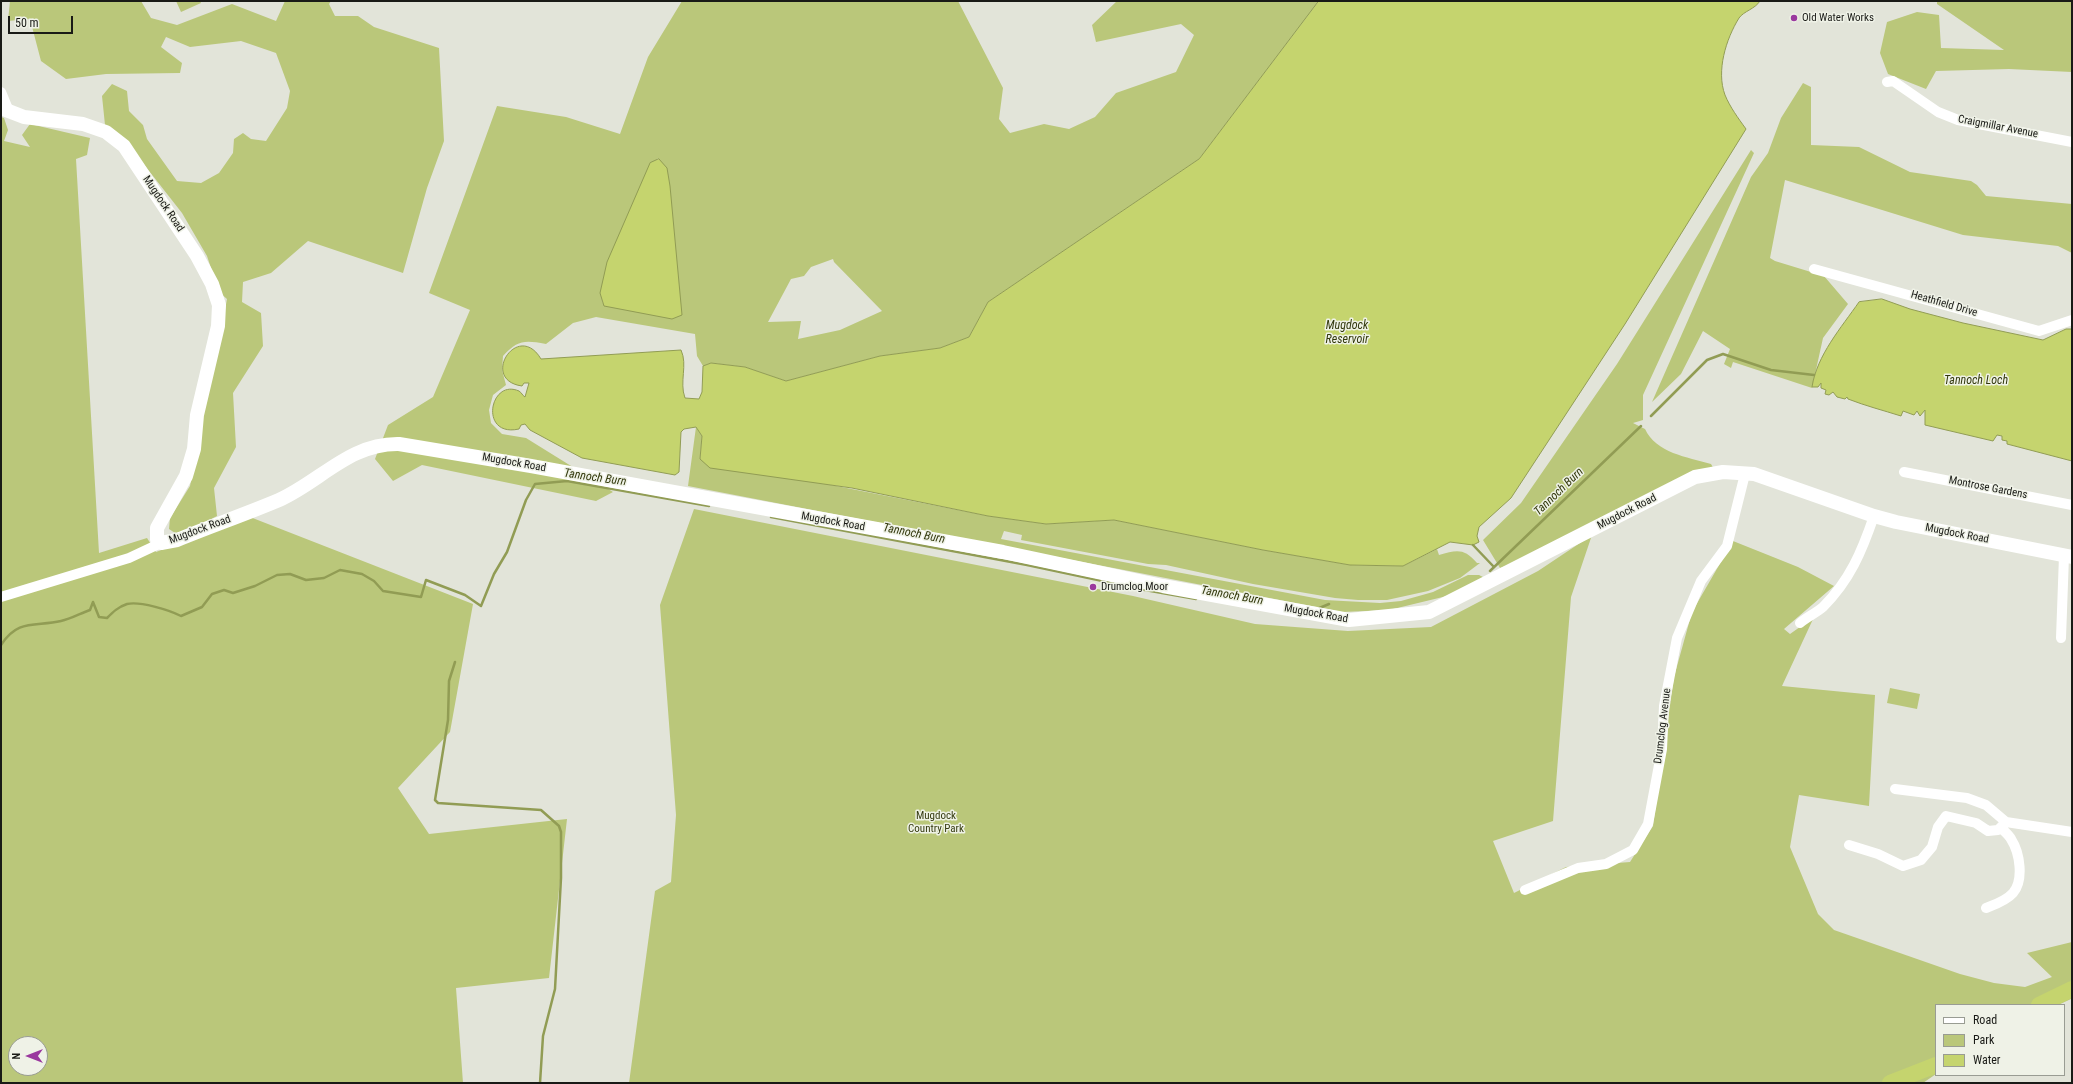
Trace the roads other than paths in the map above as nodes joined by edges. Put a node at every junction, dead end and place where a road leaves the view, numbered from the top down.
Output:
1 (1887, 82) dead end
2 (1, 92) edge
3 (5, 109) edge
4 (2072, 142) edge
5 (1814, 269) dead end
6 (2072, 320) edge
7 (1904, 472) dead end
8 (1745, 474) junction
9 (2072, 505) edge
10 (1874, 516) junction
11 (161, 543) junction
12 (2068, 557) edge
13 (1, 597) edge
14 (1800, 623) dead end
15 (2061, 638) dead end
16 (1894, 789) dead end
17 (2003, 825) junction
18 (2072, 832) edge
19 (1849, 845) dead end
20 (1525, 890) dead end
21 (1986, 908) dead end

1 - 4 street, Craigmillar Avenue
2 - 3 street
3 - 11 street, Mugdock Road
5 - 6 street, Heathfield Drive
7 - 9 street, Montrose Gardens
8 - 10 street, Mugdock Road
8 - 11 street, Mugdock Road
8 - 20 street, Drumclog Avenue
10 - 12 street, Mugdock Road
10 - 14 street
11 - 13 street
12 - 15 street
16 - 17 street
17 - 18 street
17 - 19 street
17 - 21 street

